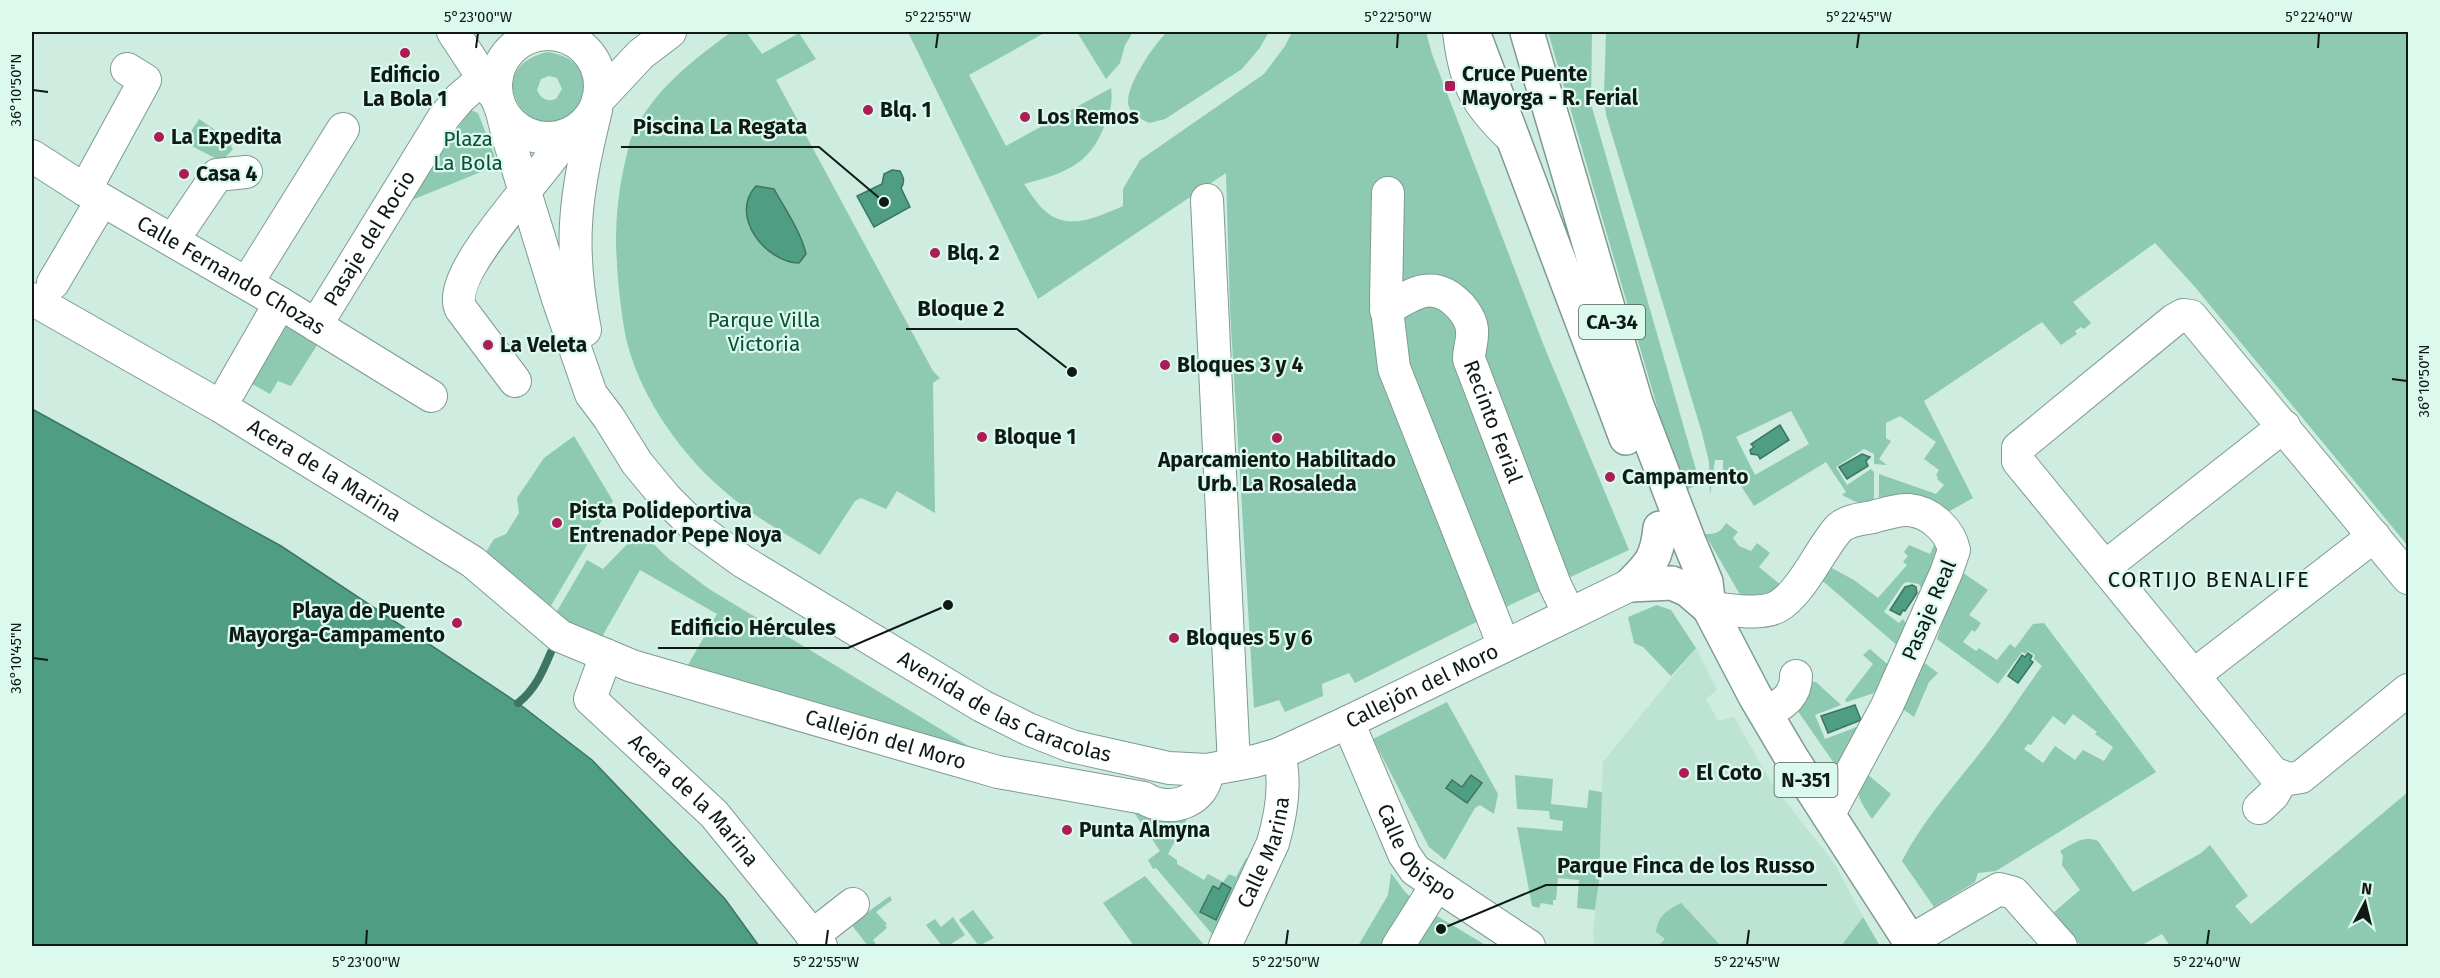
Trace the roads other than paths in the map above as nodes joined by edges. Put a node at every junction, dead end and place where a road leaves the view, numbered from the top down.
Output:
1 (453, 32) edge
2 (604, 32) edge
3 (1460, 32) edge
4 (1473, 32) edge
5 (1527, 32) edge
6 (559, 35) edge
7 (659, 39) edge
8 (146, 78) dead end
9 (495, 92) junction
10 (597, 103) junction
11 (343, 129) dead end
12 (566, 136) junction
13 (1512, 138) junction
14 (32, 156) edge
15 (246, 172) dead end
16 (525, 190) junction
17 (1388, 193) dead end
18 (94, 195) junction
19 (1207, 200) dead end
20 (173, 240) junction
21 (247, 283) junction
22 (42, 291) edge
23 (280, 303) junction
24 (1386, 310) junction
25 (315, 325) junction
26 (515, 381) dead end
27 (230, 390) dead end
28 (431, 396) dead end
29 (609, 417) junction
30 (2284, 426) junction
31 (1660, 528) junction
32 (2374, 536) junction
33 (2106, 566) junction
34 (2409, 578) edge
35 (1630, 585) junction
36 (1699, 599) junction
37 (1569, 614) junction
38 (1504, 646) junction
39 (619, 660) junction
40 (2194, 675) junction
41 (1796, 676) dead end
42 (2409, 690) edge
43 (1766, 714) junction
44 (1348, 722) junction
45 (1279, 754) junction
46 (1168, 768) junction
47 (1220, 768) junction
48 (2283, 778) junction
49 (1144, 798) junction
50 (2259, 808) dead end
51 (1829, 814) junction
52 (1436, 886) junction
53 (853, 904) dead end
54 (816, 941) edge
55 (1912, 944) edge
56 (1225, 946) edge
57 (1398, 946) edge
58 (1529, 946) edge
59 (2061, 946) edge

1 - 9 street
2 - 6 street
3 - 13 street
4 - 13 highway, CA-34
5 - 36 highway, CA-34
6 - 9 street
6 - 10 street
7 - 10 street
8 - 18 street
9 - 12 street
9 - 16 street, Avenida de las Caracolas
9 - 25 street, Pasaje del Rocio
10 - 12 street
10 - 29 street, Avenida de las Caracolas
11 - 21 street
12 - 16 street
13 - 31 highway, CA-34
14 - 18 street, Calle Fernando Chozas
15 - 20 street
16 - 26 street
16 - 29 street, Avenida de las Caracolas
17 - 24 street
18 - 20 street, Calle Fernando Chozas
18 - 22 street
19 - 47 street
20 - 21 street, Calle Fernando Chozas
21 - 23 street, Calle Fernando Chozas
22 - 39 street, Acera de la Marina
23 - 25 street, Calle Fernando Chozas
23 - 27 street
24 - 37 street, Recinto Ferial
24 - 38 street
25 - 28 street, Calle Fernando Chozas
29 - 46 street, Avenida de las Caracolas
30 - 32 street
30 - 33 street
30 - 33 street
31 - 35 highway
31 - 36 highway, CA-34
32 - 34 street
32 - 40 street
33 - 40 street
35 - 36 highway
35 - 37 street, Callejón del Moro
36 - 43 highway, N-351
36 - 51 street, Pasaje Real
37 - 38 street, Callejón del Moro
38 - 44 street, Callejón del Moro
39 - 49 street, Callejón del Moro
39 - 54 street, Acera de la Marina
40 - 48 street
41 - 43 street
42 - 48 street
43 - 51 highway, N-351
44 - 45 street, Callejón del Moro
44 - 52 street, Calle Obispo
45 - 47 street, Callejón del Moro
45 - 56 street, Calle Marina
46 - 47 street, Callejón del Moro
46 - 49 street
47 - 49 street, Callejón del Moro
48 - 50 street
51 - 55 highway, N-351
52 - 57 street
52 - 58 street, Calle Obispo
53 - 54 street
55 - 59 street

